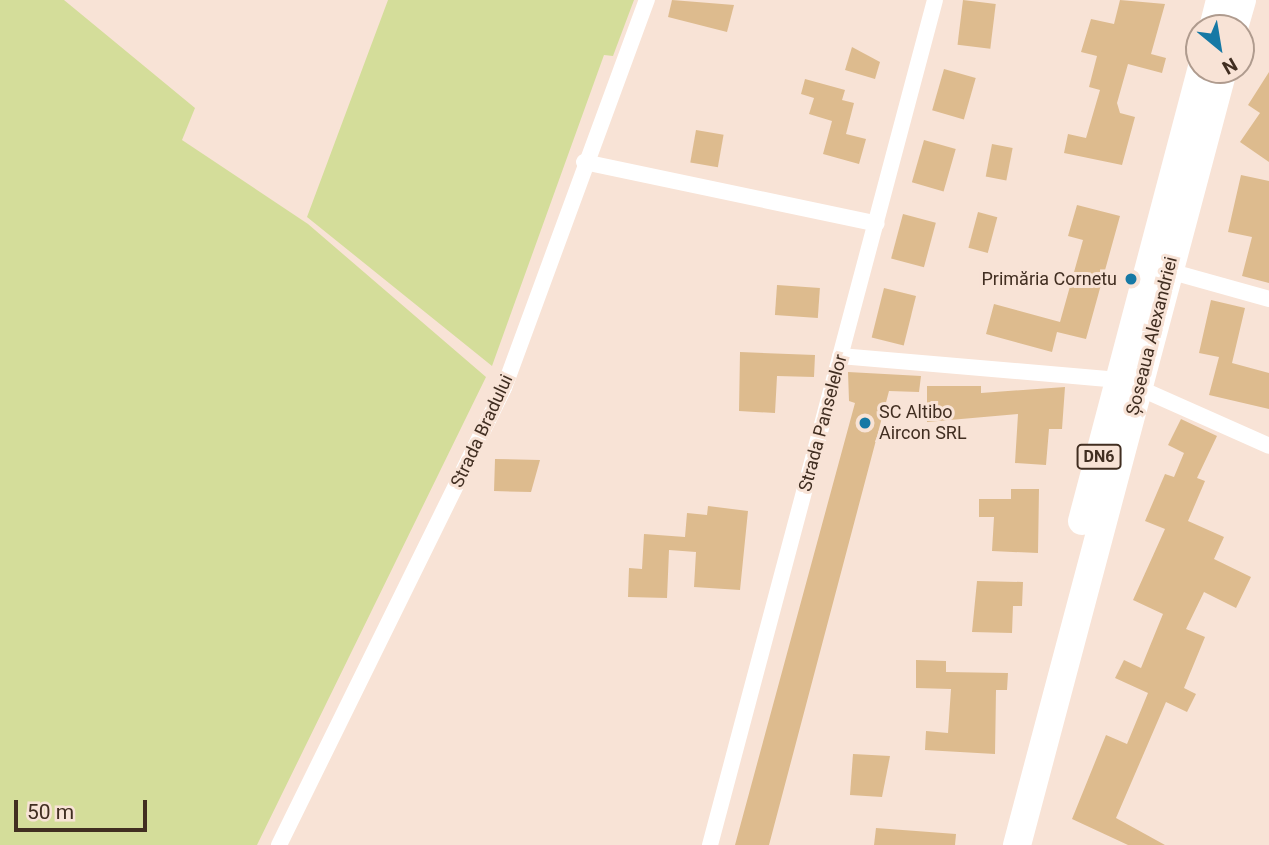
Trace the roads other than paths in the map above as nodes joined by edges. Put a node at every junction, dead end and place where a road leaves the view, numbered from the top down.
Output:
1 (647, 0) edge
2 (935, 0) edge
3 (1198, 84) edge
4 (1219, 84) edge
5 (584, 162) junction
6 (877, 223) junction
7 (1169, 271) junction
8 (1269, 299) edge
9 (840, 356) junction
10 (1129, 384) junction
11 (1268, 442) edge
12 (279, 845) edge
13 (710, 845) edge
14 (999, 845) edge
15 (1017, 845) edge

1 - 5 street, Strada Bradului
2 - 6 street, Strada Panselelor
3 - 10 highway, Șoseaua Alexandriei / DN6
4 - 7 highway, Șoseaua Alexandriei / DN6
5 - 6 street
5 - 12 street, Strada Bradului
6 - 9 street, Strada Panselelor
7 - 8 street
7 - 10 highway, Șoseaua Alexandriei / DN6
9 - 10 street
9 - 13 street, Strada Panselelor
10 - 11 street
10 - 14 highway, Șoseaua Alexandriei / DN6
10 - 15 highway, Șoseaua Alexandriei / DN6

